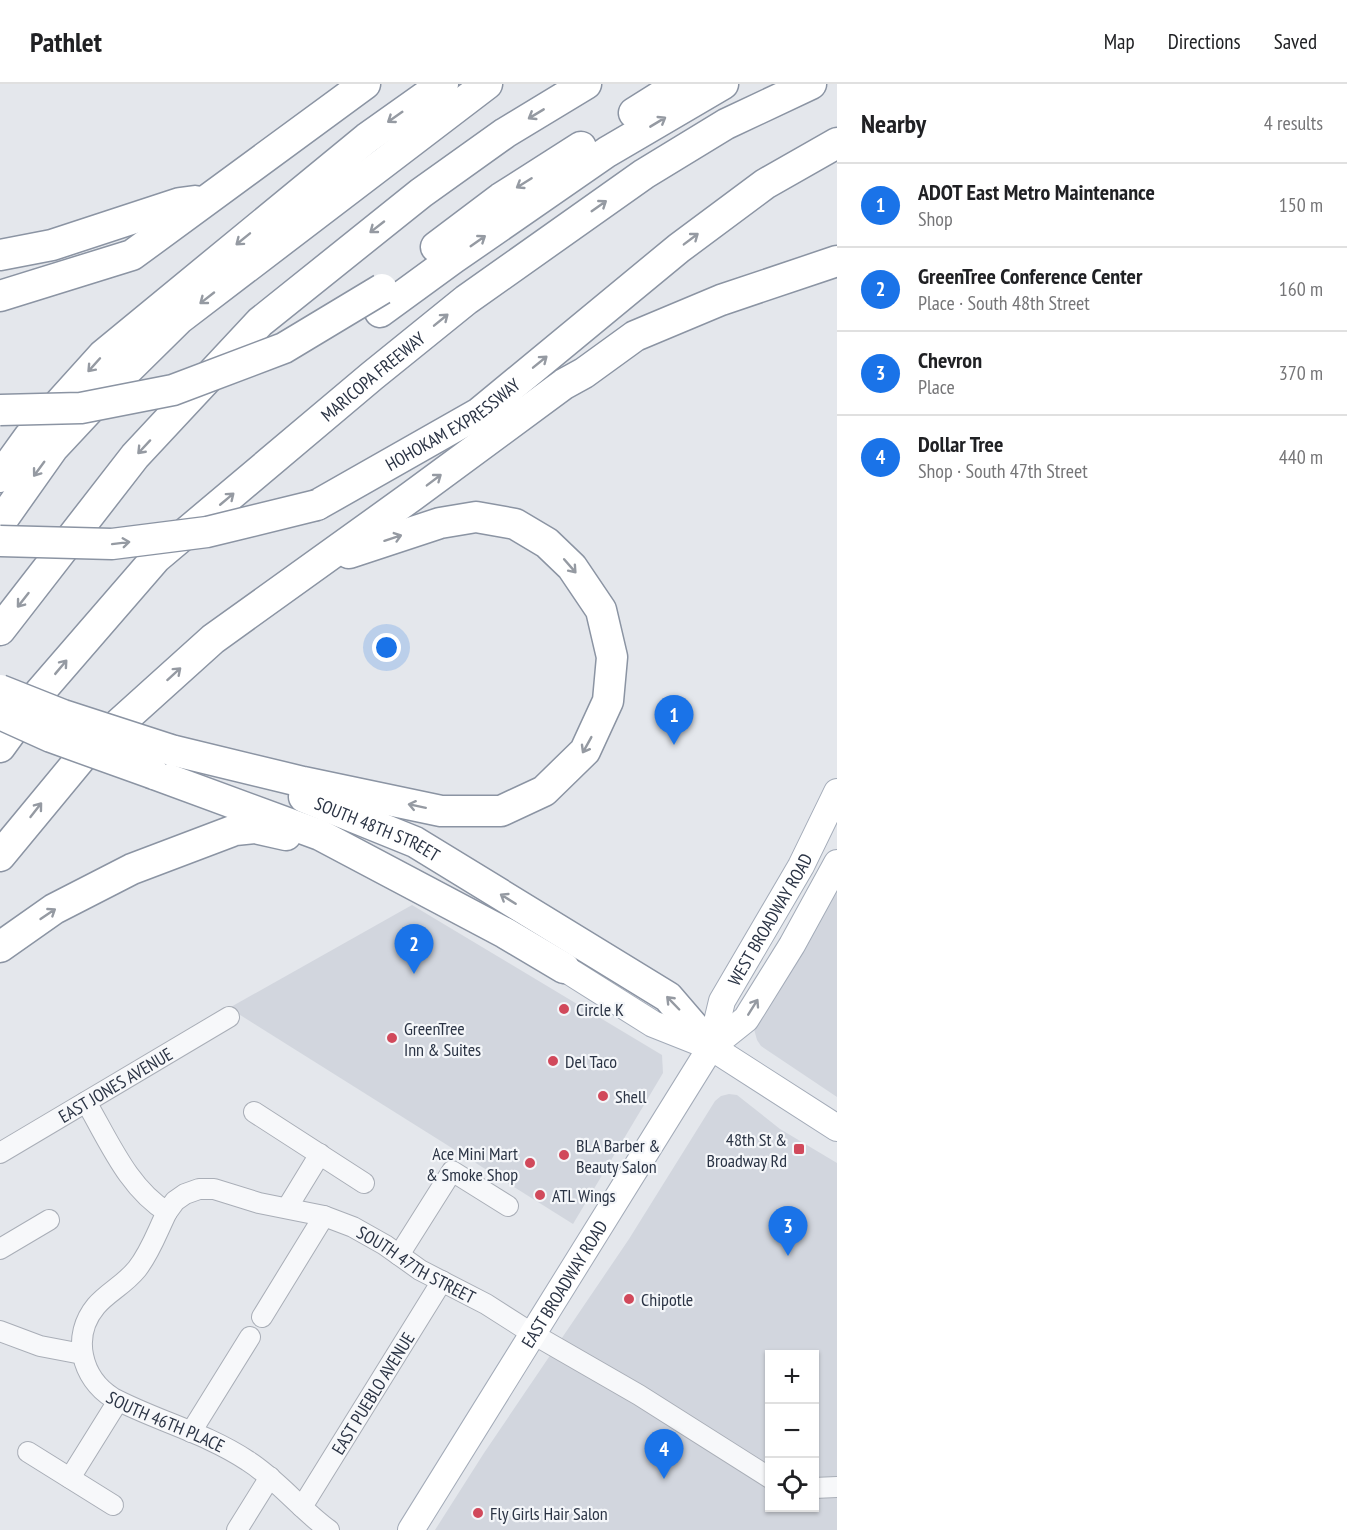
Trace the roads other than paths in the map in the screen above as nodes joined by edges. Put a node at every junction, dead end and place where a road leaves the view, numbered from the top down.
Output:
1 (365, 84) edge
2 (444, 84) edge
3 (487, 84) edge
4 (586, 84) edge
5 (680, 84) edge
6 (723, 84) edge
7 (812, 84) edge
8 (837, 143) edge
9 (204, 201) junction
10 (0, 255) edge
11 (837, 261) edge
12 (837, 277) edge
13 (778, 282) junction
14 (0, 296) edge
15 (381, 301) junction
16 (0, 410) edge
17 (0, 428) edge
18 (0, 477) edge
19 (0, 524) edge
20 (0, 541) edge
21 (318, 564) junction
22 (0, 630) edge
23 (0, 690) edge
24 (0, 714) edge
25 (0, 747) edge
26 (163, 762) junction
27 (837, 792) edge
28 (320, 834) junction
29 (0, 856) edge
30 (837, 863) edge
31 (0, 947) edge
32 (564, 968) joint
33 (229, 1017) dead end
34 (711, 1047) junction
35 (86, 1102) junction
36 (254, 1112) dead end
37 (837, 1128) edge
38 (0, 1153) edge
39 (320, 1154) junction
40 (364, 1183) dead end
41 (508, 1206) dead end
42 (287, 1208) junction
43 (167, 1212) junction
44 (324, 1216) junction
45 (49, 1220) dead end
46 (0, 1249) edge
47 (399, 1255) junction
48 (442, 1281) junction
49 (262, 1317) dead end
50 (0, 1331) edge
51 (533, 1334) junction
52 (250, 1336) dead end
53 (82, 1353) junction
54 (118, 1401) junction
55 (191, 1432) junction
56 (28, 1452) dead end
57 (765, 1475) edge
58 (270, 1477) junction
59 (70, 1478) junction
60 (837, 1487) edge
61 (819, 1488) edge
62 (113, 1505) dead end
63 (302, 1507) junction
64 (237, 1530) edge
65 (329, 1530) edge
66 (411, 1530) edge

1 - 9 highway
2 -> 18 highway
3 -> 19 highway
4 -> 22 highway
5 -> 15 highway
15 -> 6 highway
25 -> 7 highway, MARICOPA FREEWAY
20 -> 8 highway, HOHOKAM EXPRESSWAY, bridge
9 - 10 highway
9 - 14 highway
11 - 13 highway
12 - 13 highway
21 -> 13 highway
15 - 16 highway, bridge
15 - 17 highway
21 -> 26 highway
29 -> 21 highway
23 - 26 highway, SOUTH 48TH STREET, bridge
24 - 26 highway, SOUTH 48TH STREET, bridge
26 - 28 highway, SOUTH 48TH STREET
34 -> 26 highway, SOUTH 48TH STREET
27 - 34 main road, WEST BROADWAY ROAD
31 -> 28 highway
28 - 32 highway, SOUTH 48TH STREET
34 -> 30 main road, EAST BROADWAY ROAD
32 - 34 main road, SOUTH 48TH STREET
33 - 35 street, EAST JONES AVENUE
34 - 37 main road, SOUTH 48TH STREET
34 - 51 main road, EAST BROADWAY ROAD
35 - 38 street, EAST JONES AVENUE
35 - 43 street
36 - 39 street
39 - 40 street
39 - 42 street
41 - 47 street
42 - 43 street, SOUTH 47TH STREET
42 - 44 street, SOUTH 47TH STREET
43 - 53 street
44 - 47 street, SOUTH 47TH STREET
44 - 49 street
45 - 46 street
47 - 48 street, SOUTH 47TH STREET
48 - 51 street, SOUTH 47TH STREET
48 - 63 street, EAST PUEBLO AVENUE
50 - 53 street
51 - 57 street, SOUTH 47TH STREET
51 - 66 main road, EAST BROADWAY ROAD
52 - 55 street
53 - 54 street, SOUTH 46TH PLACE
54 - 55 street, SOUTH 46TH PLACE
54 - 59 street
55 - 58 street, SOUTH 46TH PLACE
56 - 59 street
58 - 63 street, SOUTH 46TH PLACE
58 - 64 street
59 - 62 street
60 - 61 street
63 - 65 street, SOUTH 46TH PLACE

